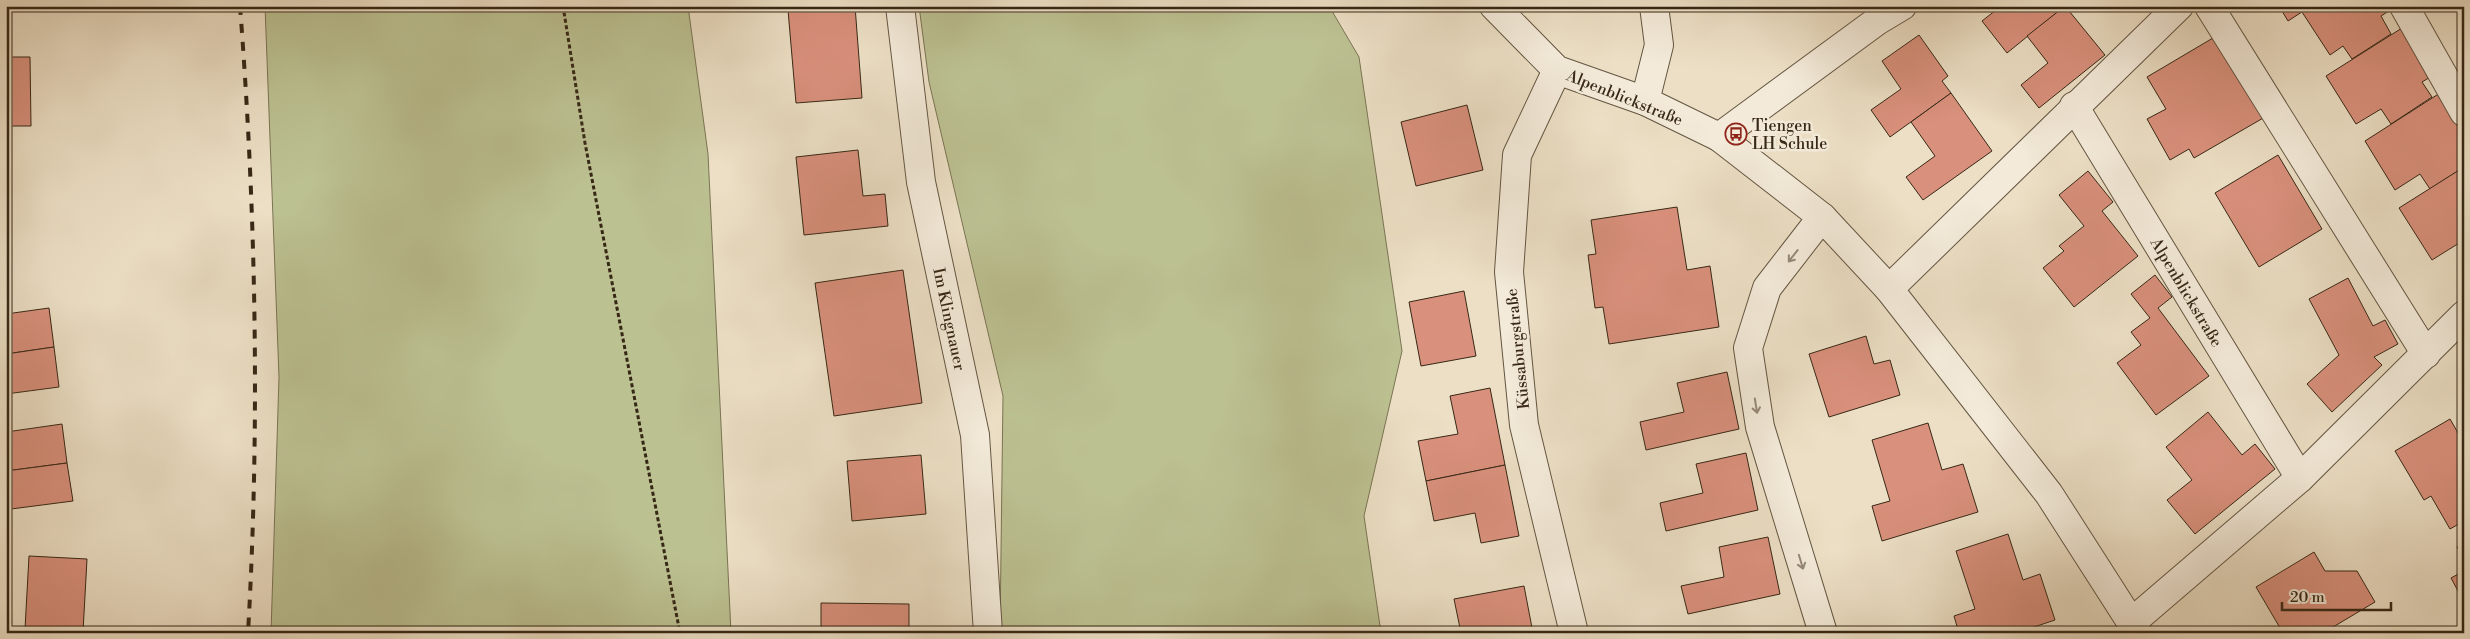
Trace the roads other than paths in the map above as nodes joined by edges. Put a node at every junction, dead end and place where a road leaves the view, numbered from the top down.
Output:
1 (900, 6) edge
2 (1494, 6) edge
3 (1654, 6) edge
4 (1902, 6) edge
5 (2179, 6) edge
6 (2209, 6) edge
7 (2404, 6) edge
8 (1875, 14) edge
9 (1557, 70) junction
10 (1645, 101) junction
11 (2074, 106) junction
12 (2464, 112) edge
13 (1719, 137) junction
14 (1822, 217) junction
15 (1888, 290) junction
16 (2464, 315) edge
17 (2426, 354) junction
18 (2300, 478) junction
19 (2135, 627) edge
20 (988, 633) edge
21 (1574, 633) edge
22 (1823, 633) edge

1 - 20 street, Im Klingnauer
2 - 9 street, Alpenblickstraße
3 - 10 street
4 - 8 street
5 - 11 street
6 - 17 street
7 - 12 street
8 - 13 street
9 - 10 street, Alpenblickstraße
9 - 21 street, Küssaburgstraße
10 - 13 street, Alpenblickstraße
11 - 15 street
11 - 18 street, Alpenblickstraße
13 - 14 street, Alpenblickstraße
14 - 15 street, Alpenblickstraße
14 -> 22 street
15 - 19 street, Alpenblickstraße
16 - 17 street, Alpenblickstraße
17 - 18 street, Alpenblickstraße
18 - 19 street, Alpenblickstraße

